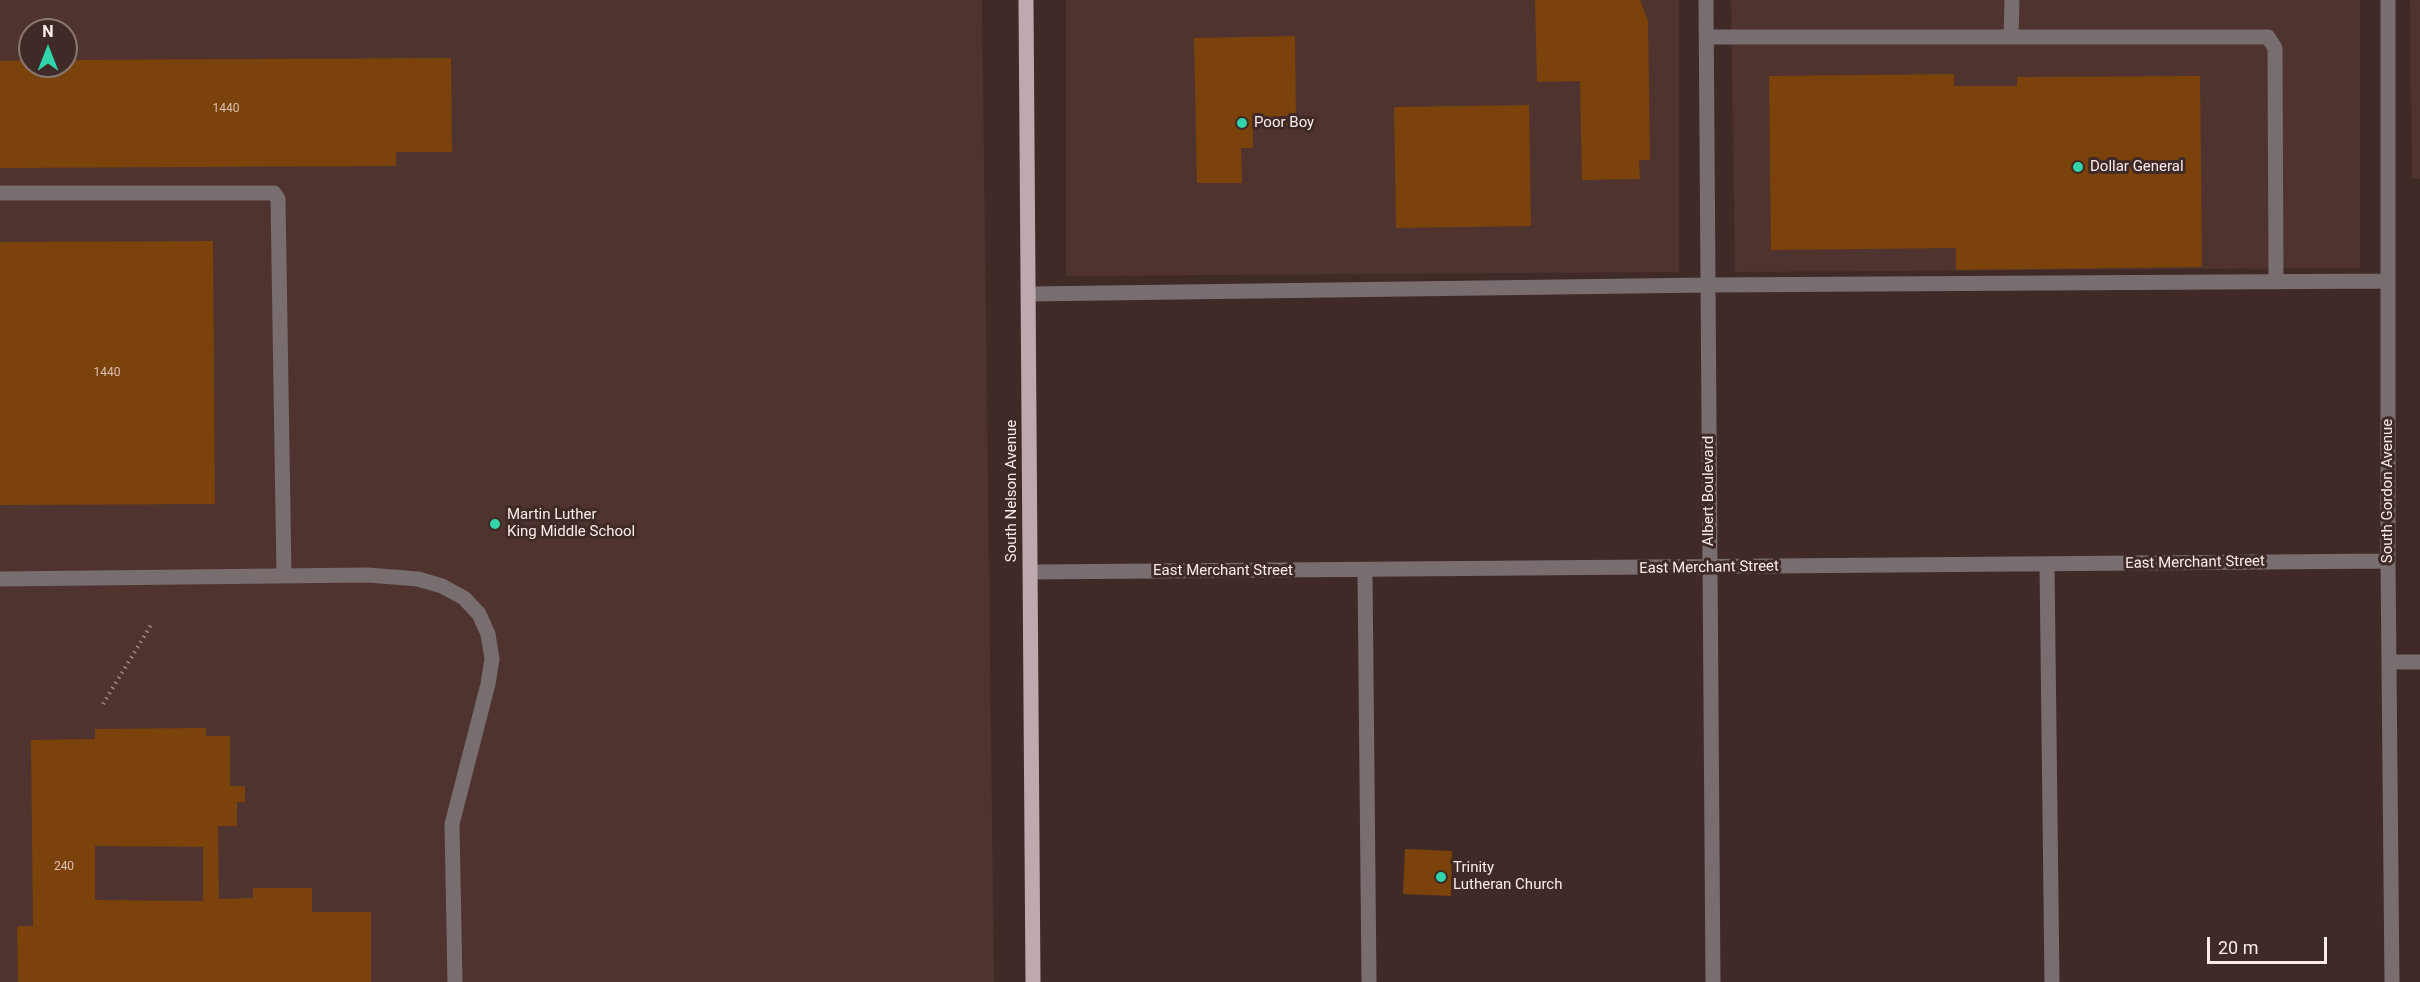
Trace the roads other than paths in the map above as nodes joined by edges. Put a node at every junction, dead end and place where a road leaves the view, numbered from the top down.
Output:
1 (1026, 0) edge
2 (1706, 0) edge
3 (2012, 0) edge
4 (2388, 0) edge
5 (1706, 37) junction
6 (2011, 37) junction
7 (0, 193) edge
8 (2388, 281) junction
9 (2276, 282) junction
10 (1707, 285) junction
11 (1029, 294) junction
12 (2388, 561) junction
13 (2047, 564) junction
14 (1710, 568) junction
15 (1365, 570) junction
16 (1031, 572) junction
17 (284, 576) junction
18 (0, 579) edge
19 (2389, 662) junction
20 (2420, 662) edge
21 (455, 982) edge
22 (1033, 982) edge
23 (1369, 982) edge
24 (1713, 982) edge
25 (2052, 982) edge
26 (2392, 982) edge

1 - 11 main road, South Nelson Avenue
2 - 5 street, Albert Boulevard
3 - 6 street
4 - 8 street, South Gordon Avenue
5 - 6 street
5 - 10 street, Albert Boulevard
6 - 9 street
7 - 17 street
8 - 9 street
8 - 12 street, South Gordon Avenue
9 - 10 street
10 - 11 street
10 - 14 street, Albert Boulevard
11 - 16 main road, South Nelson Avenue
12 - 13 street, East Merchant Street
12 - 19 street, South Gordon Avenue
13 - 14 street, East Merchant Street
13 - 25 street
14 - 15 street, East Merchant Street
14 - 24 street, Albert Boulevard
15 - 16 street, East Merchant Street
15 - 23 street
16 - 22 main road, South Nelson Avenue
17 - 18 street
17 - 21 street
19 - 20 street
19 - 26 street, South Gordon Avenue

